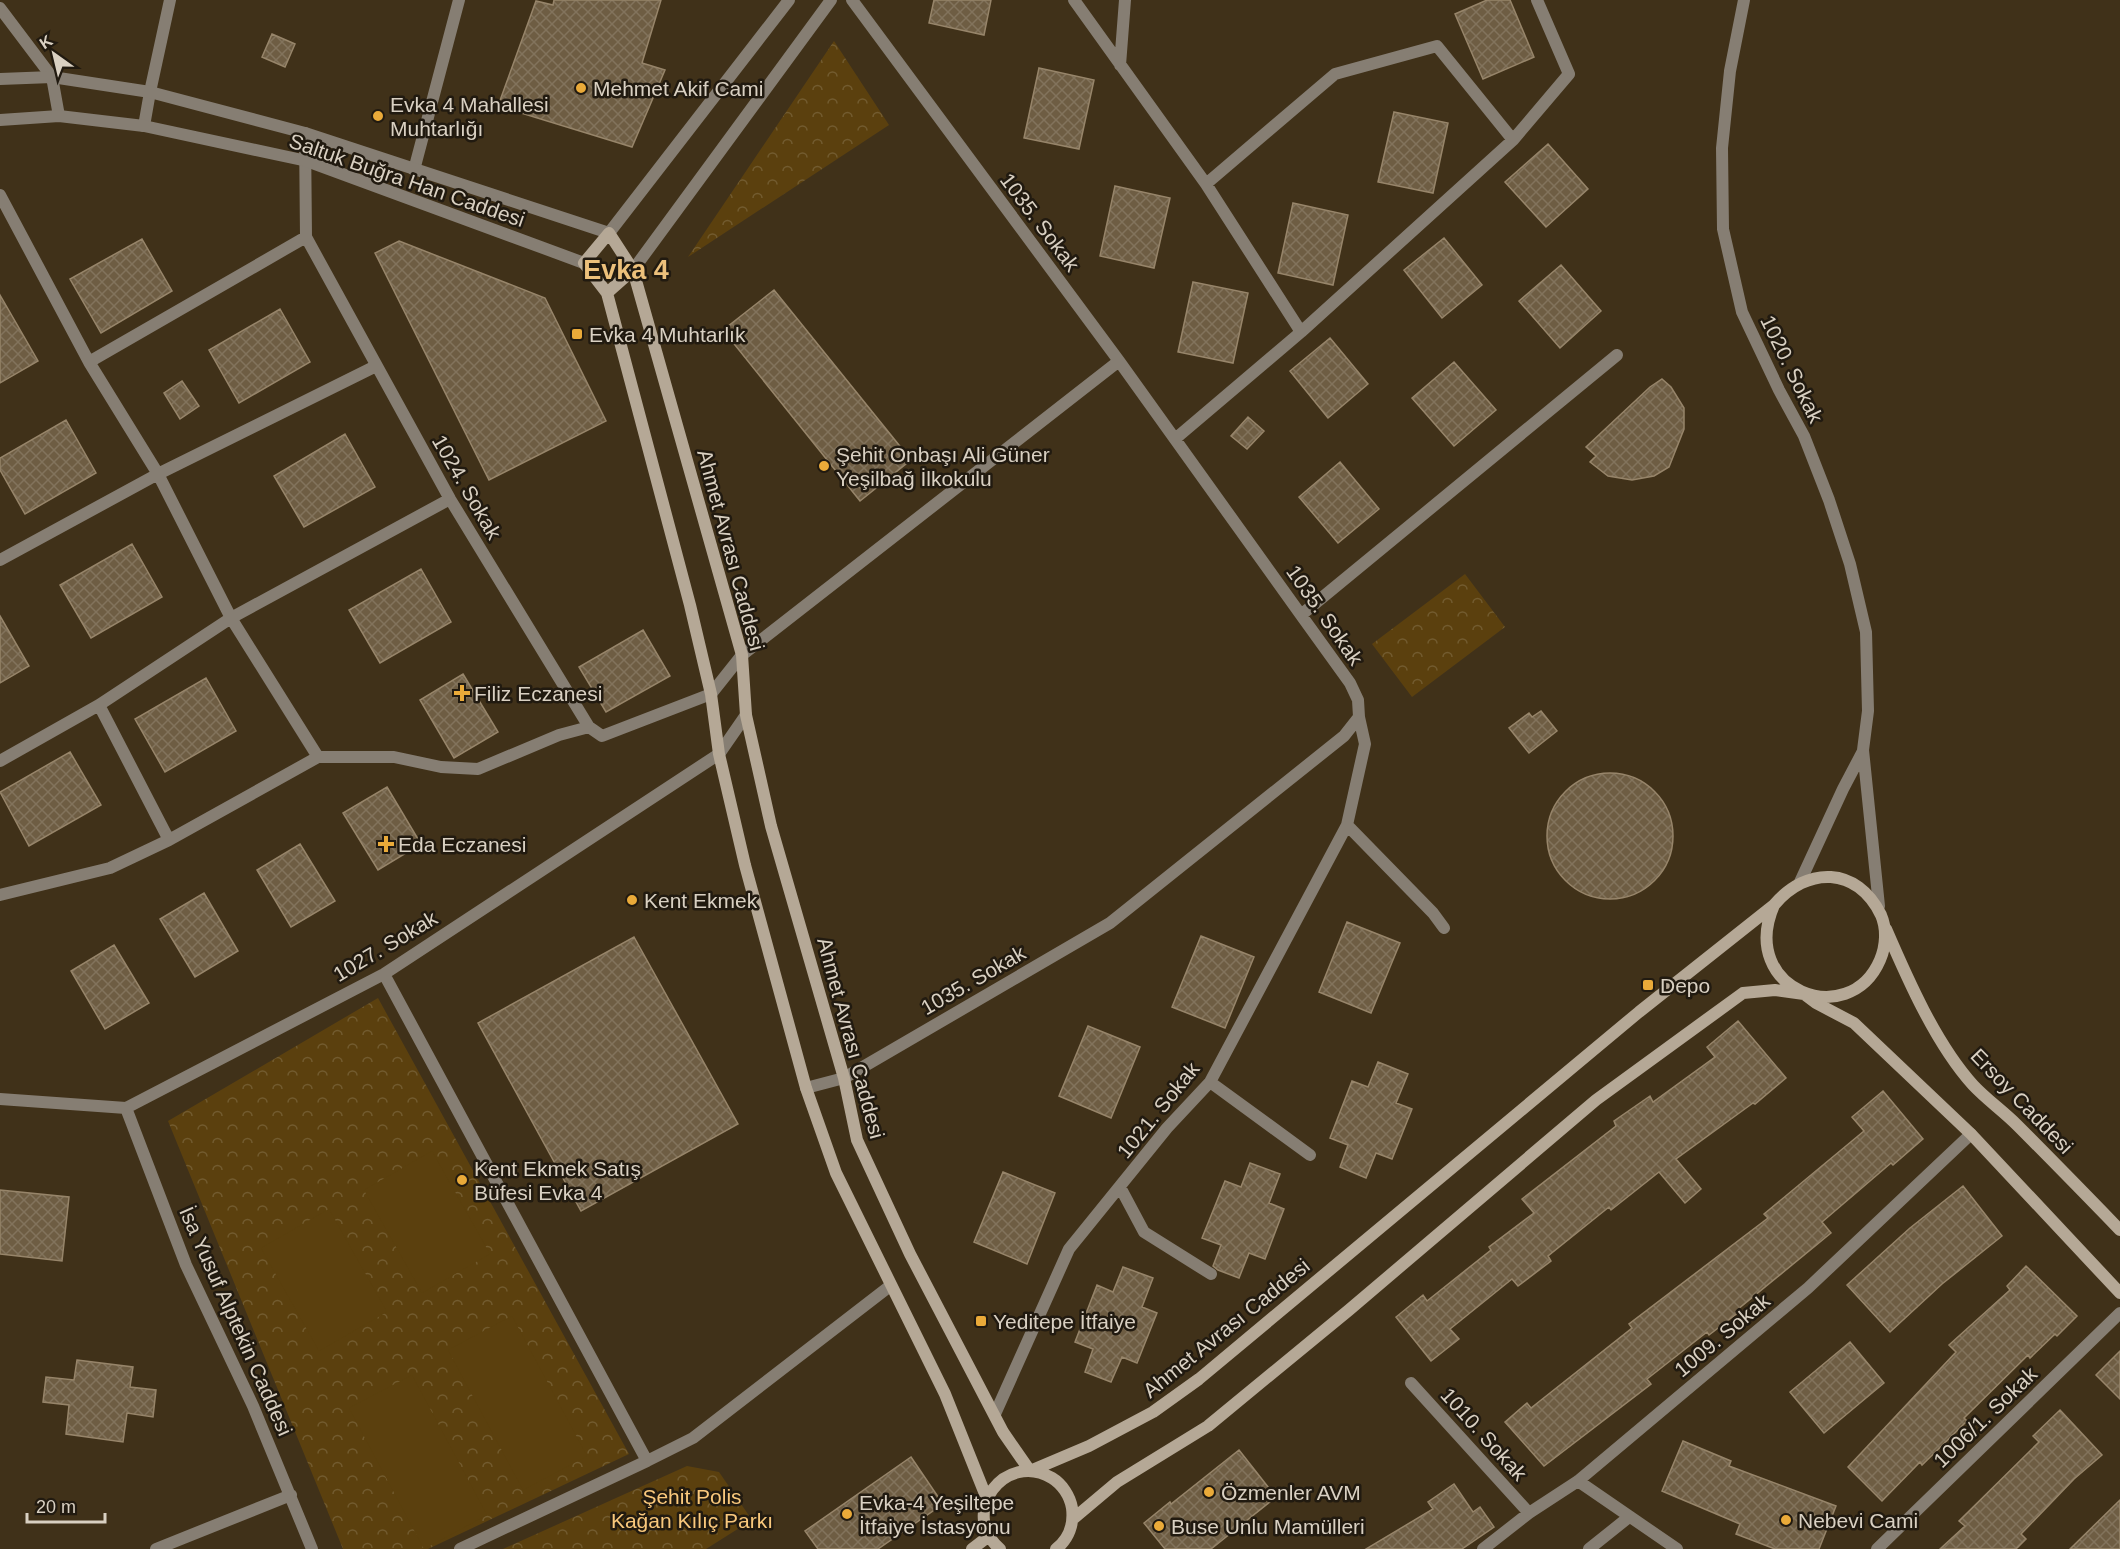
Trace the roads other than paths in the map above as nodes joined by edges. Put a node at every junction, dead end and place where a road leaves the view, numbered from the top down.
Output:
1 (170, 0) edge
2 (459, 0) edge
3 (789, 0) edge
4 (831, 0) edge
5 (852, 0) edge
6 (1074, 0) edge
7 (1125, 0) edge
8 (1537, 0) edge
9 (1744, 0) edge
10 (0, 8) edge
11 (1120, 65) junction
12 (52, 77) junction
13 (0, 79) edge
14 (150, 92) junction
15 (59, 116) junction
16 (0, 120) edge
17 (144, 126) junction
18 (305, 133) junction
19 (1513, 140) junction
20 (307, 161) junction
21 (414, 170) junction
22 (1206, 184) junction
23 (0, 195) edge
24 (609, 233) junction
25 (306, 237) junction
26 (584, 263) junction
27 (633, 270) junction
28 (608, 293) junction
29 (1301, 332) junction
30 (1617, 355) dead end
31 (1119, 361) junction
32 (89, 362) junction
33 (376, 366) junction
34 (1175, 439) junction
35 (158, 474) junction
36 (450, 499) junction
37 (0, 560) edge
38 (1301, 615) junction
39 (231, 618) junction
40 (742, 655) junction
41 (711, 694) junction
42 (99, 705) junction
43 (746, 715) junction
44 (1359, 717) junction
45 (589, 727) junction
46 (1863, 750) junction
47 (719, 754) junction
48 (318, 758) junction
49 (0, 761) edge
50 (1347, 825) junction
51 (169, 840) junction
52 (1800, 882) junction
53 (0, 895) edge
54 (1774, 905) junction
55 (1879, 906) joint
56 (1883, 921) junction
57 (1444, 928) dead end
58 (384, 974) junction
59 (1804, 994) junction
60 (844, 1078) junction
61 (1210, 1082) junction
62 (806, 1088) junction
63 (0, 1099) edge
64 (126, 1108) junction
65 (1971, 1134) junction
66 (1310, 1155) dead end
67 (1120, 1187) junction
68 (2120, 1230) edge
69 (1211, 1274) dead end
70 (890, 1286) junction
71 (2120, 1293) edge
72 (2120, 1313) edge
73 (1411, 1383) dead end
74 (995, 1414) junction
75 (647, 1461) junction
76 (1030, 1471) junction
77 (1578, 1481) junction
78 (291, 1495) junction
79 (987, 1498) junction
80 (1529, 1513) junction
81 (1629, 1517) junction
82 (1073, 1519) junction
83 (989, 1536) junction
84 (156, 1549) edge
85 (312, 1549) edge
86 (460, 1549) edge
87 (972, 1549) edge
88 (1000, 1549) edge
89 (1056, 1549) edge
90 (1483, 1549) edge
91 (1589, 1549) edge
92 (1677, 1549) edge
93 (1877, 1549) edge

1 - 14 street
2 - 21 street
3 - 24 street
4 - 27 street
5 - 31 street, 1035. Sokak
6 - 11 street
7 - 11 street
8 - 19 street
9 - 46 street, 1020. Sokak
10 - 12 street
11 - 22 street
12 - 13 street, Saltuk Buğra Han Caddesi
12 - 14 street, Saltuk Buğra Han Caddesi
12 - 15 street
14 - 17 street
14 - 18 street, Saltuk Buğra Han Caddesi
15 - 16 street, Saltuk Buğra Han Caddesi
15 - 17 street, Saltuk Buğra Han Caddesi
17 - 20 street, Saltuk Buğra Han Caddesi
18 - 20 street, 1024. Sokak
18 - 21 street, Saltuk Buğra Han Caddesi
19 - 22 street
19 - 29 street
20 - 25 street, 1024. Sokak
20 - 26 street, Saltuk Buğra Han Caddesi
21 - 24 street, Saltuk Buğra Han Caddesi
22 - 29 street
23 - 32 street
24 - 26 main road
24 - 27 main road
25 - 32 street
25 - 33 street, 1024. Sokak
26 - 28 main road
27 - 28 main road
27 - 40 main road, Ahmet Avrası Caddesi
28 - 41 main road
29 - 34 street
30 - 38 street
31 - 34 street, 1035. Sokak
31 - 40 street
32 - 35 street
33 - 35 street
33 - 36 street, 1024. Sokak
34 - 38 street, 1035. Sokak
35 - 37 street
35 - 39 street
36 - 39 street
36 - 45 street, 1024. Sokak
38 - 44 street, 1035. Sokak
39 - 42 street
39 - 48 street
40 - 41 street
40 - 43 main road, Ahmet Avrası Caddesi
41 - 45 street
41 - 47 main road
42 - 49 street
42 - 51 street
43 - 47 street, 1027. Sokak
43 - 60 main road, Ahmet Avrası Caddesi
44 - 50 street, 1021. Sokak
44 - 60 street, 1035. Sokak
45 - 48 street
46 - 52 street, 1020. Sokak
46 - 55 street, 1020. Sokak
47 - 58 street, 1027. Sokak
47 - 62 main road
48 - 51 street
50 - 57 street
50 - 61 street, 1021. Sokak
51 - 53 street
52 - 54 main road, Ahmet Avrası Caddesi
52 - 56 main road
54 - 59 main road, Ahmet Avrası Caddesi
54 - 76 main road, Ahmet Avrası Caddesi
55 - 56 main road
56 - 59 main road, Ahmet Avrası Caddesi
56 - 68 main road, Ersoy Caddesi
58 - 64 street, 1027. Sokak
58 - 75 street
59 - 65 main road, Ahmet Avrası Caddesi
59 - 82 main road, Ahmet Avrası Caddesi
60 - 62 street, 1035. Sokak
60 - 74 main road, Ahmet Avrası Caddesi
61 - 66 street
61 - 67 street, 1021. Sokak
62 - 70 main road
63 - 64 street
64 - 78 street, İsa Yusuf Alptekin Caddesi
65 - 71 main road
65 - 77 street, 1009. Sokak
67 - 69 street
67 - 74 street, 1021. Sokak
70 - 75 street
70 - 79 main road
72 - 93 street, 1006/1. Sokak
73 - 80 street, 1010. Sokak
74 - 76 main road, Ahmet Avrası Caddesi
75 - 86 street
76 - 79 main road
76 - 82 main road
77 - 80 street, 1009. Sokak
77 - 81 street
78 - 84 street
78 - 85 street, İsa Yusuf Alptekin Caddesi
79 - 83 main road
80 - 90 street, 1009. Sokak
81 - 91 street
81 - 92 street
82 - 89 main road
83 - 87 main road
83 - 88 main road

